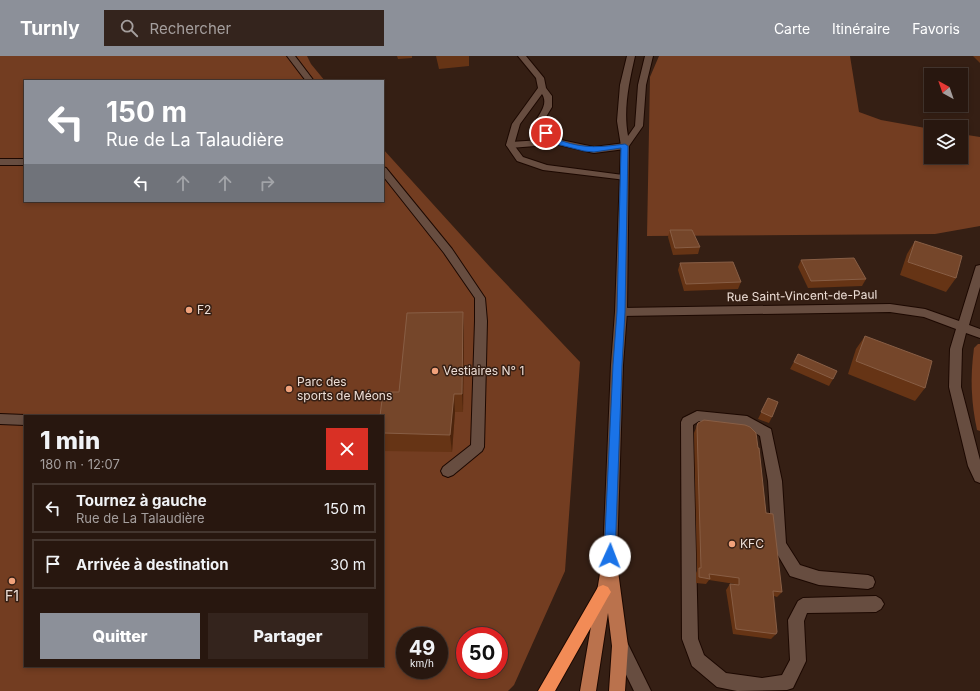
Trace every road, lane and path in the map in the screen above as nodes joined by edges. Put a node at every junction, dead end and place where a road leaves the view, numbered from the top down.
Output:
1 (291, 56) edge
2 (522, 56) edge
3 (631, 56) edge
4 (649, 56) edge
5 (309, 80) edge
6 (542, 88) junction
7 (558, 142) junction
8 (510, 145) junction
9 (625, 146) junction
10 (0, 162) edge
11 (24, 162) edge
12 (384, 171) edge
13 (623, 178) junction
14 (980, 268) edge
15 (621, 312) junction
16 (963, 328) junction
17 (980, 334) edge
18 (0, 419) edge
19 (24, 420) edge
20 (448, 471) dead end
21 (980, 477) edge
22 (610, 556) junction
23 (868, 582) dead end
24 (603, 592) junction
25 (876, 604) dead end
26 (620, 646) junction
27 (546, 691) edge
28 (588, 691) edge
29 (617, 691) edge
30 (643, 691) edge

1 - 5 street
2 - 6 street
3 - 9 street
4 - 9 street
6 - 7 street
6 - 8 street
7 - 8 street
7 - 9 street
8 - 13 street
9 - 13 street
10 - 11 street
12 - 20 street
13 - 15 street
14 - 16 street
15 - 16 street, Rue Saint-Vincent-de-Paul
15 - 22 street
16 - 17 street, Rue Saint-Vincent-de-Paul
16 - 21 street
18 - 19 street
22 - 24 main road
22 - 26 main road
23 - 25 street
24 - 27 highway
24 - 28 main road
26 - 29 main road
26 - 30 street

